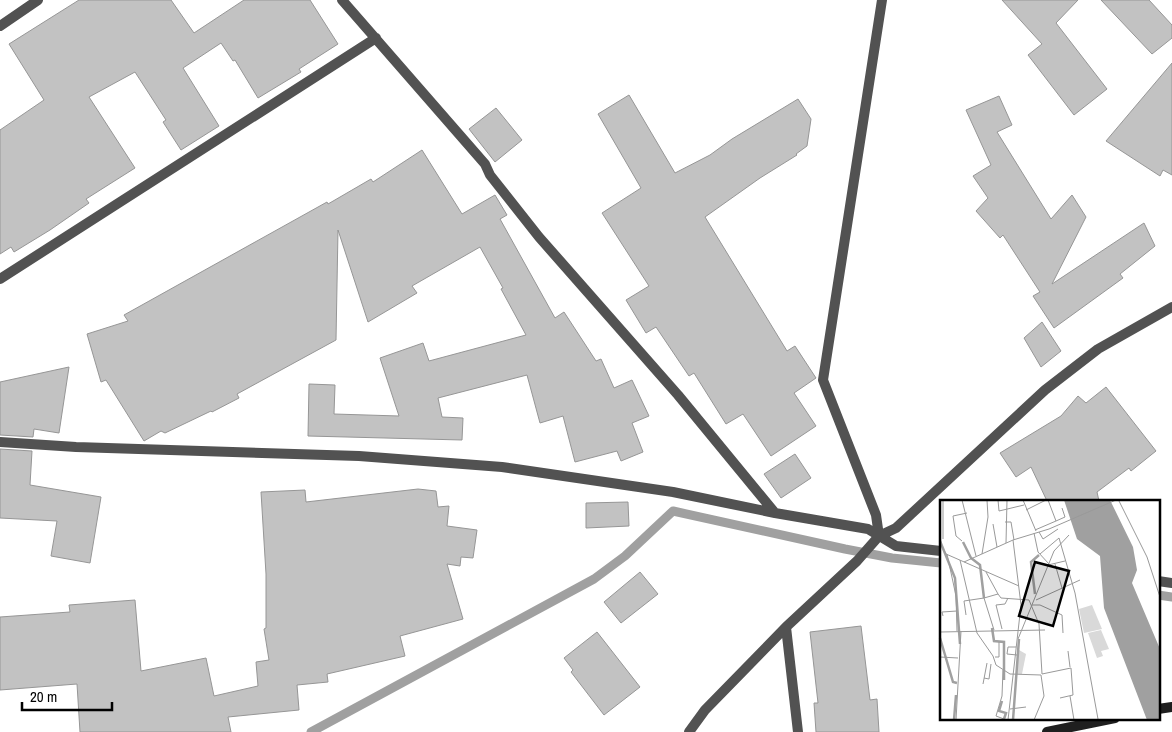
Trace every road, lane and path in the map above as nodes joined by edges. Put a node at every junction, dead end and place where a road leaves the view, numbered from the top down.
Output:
1 (38, 0) edge
2 (342, 0) edge
3 (882, 0) edge
4 (0, 26) edge
5 (376, 38) junction
6 (0, 279) edge
7 (1172, 307) edge
8 (0, 442) edge
9 (775, 513) junction
10 (878, 537) junction
11 (940, 551) edge
12 (786, 627) junction
13 (1105, 720) edge
14 (689, 732) edge
15 (798, 732) edge
16 (1047, 732) edge

1 - 4 street
2 - 5 street
3 - 10 street
5 - 6 street
5 - 9 street
7 - 10 street
8 - 9 street
9 - 10 street
10 - 11 street
10 - 12 street
12 - 14 street
12 - 15 street
13 - 16 main road

